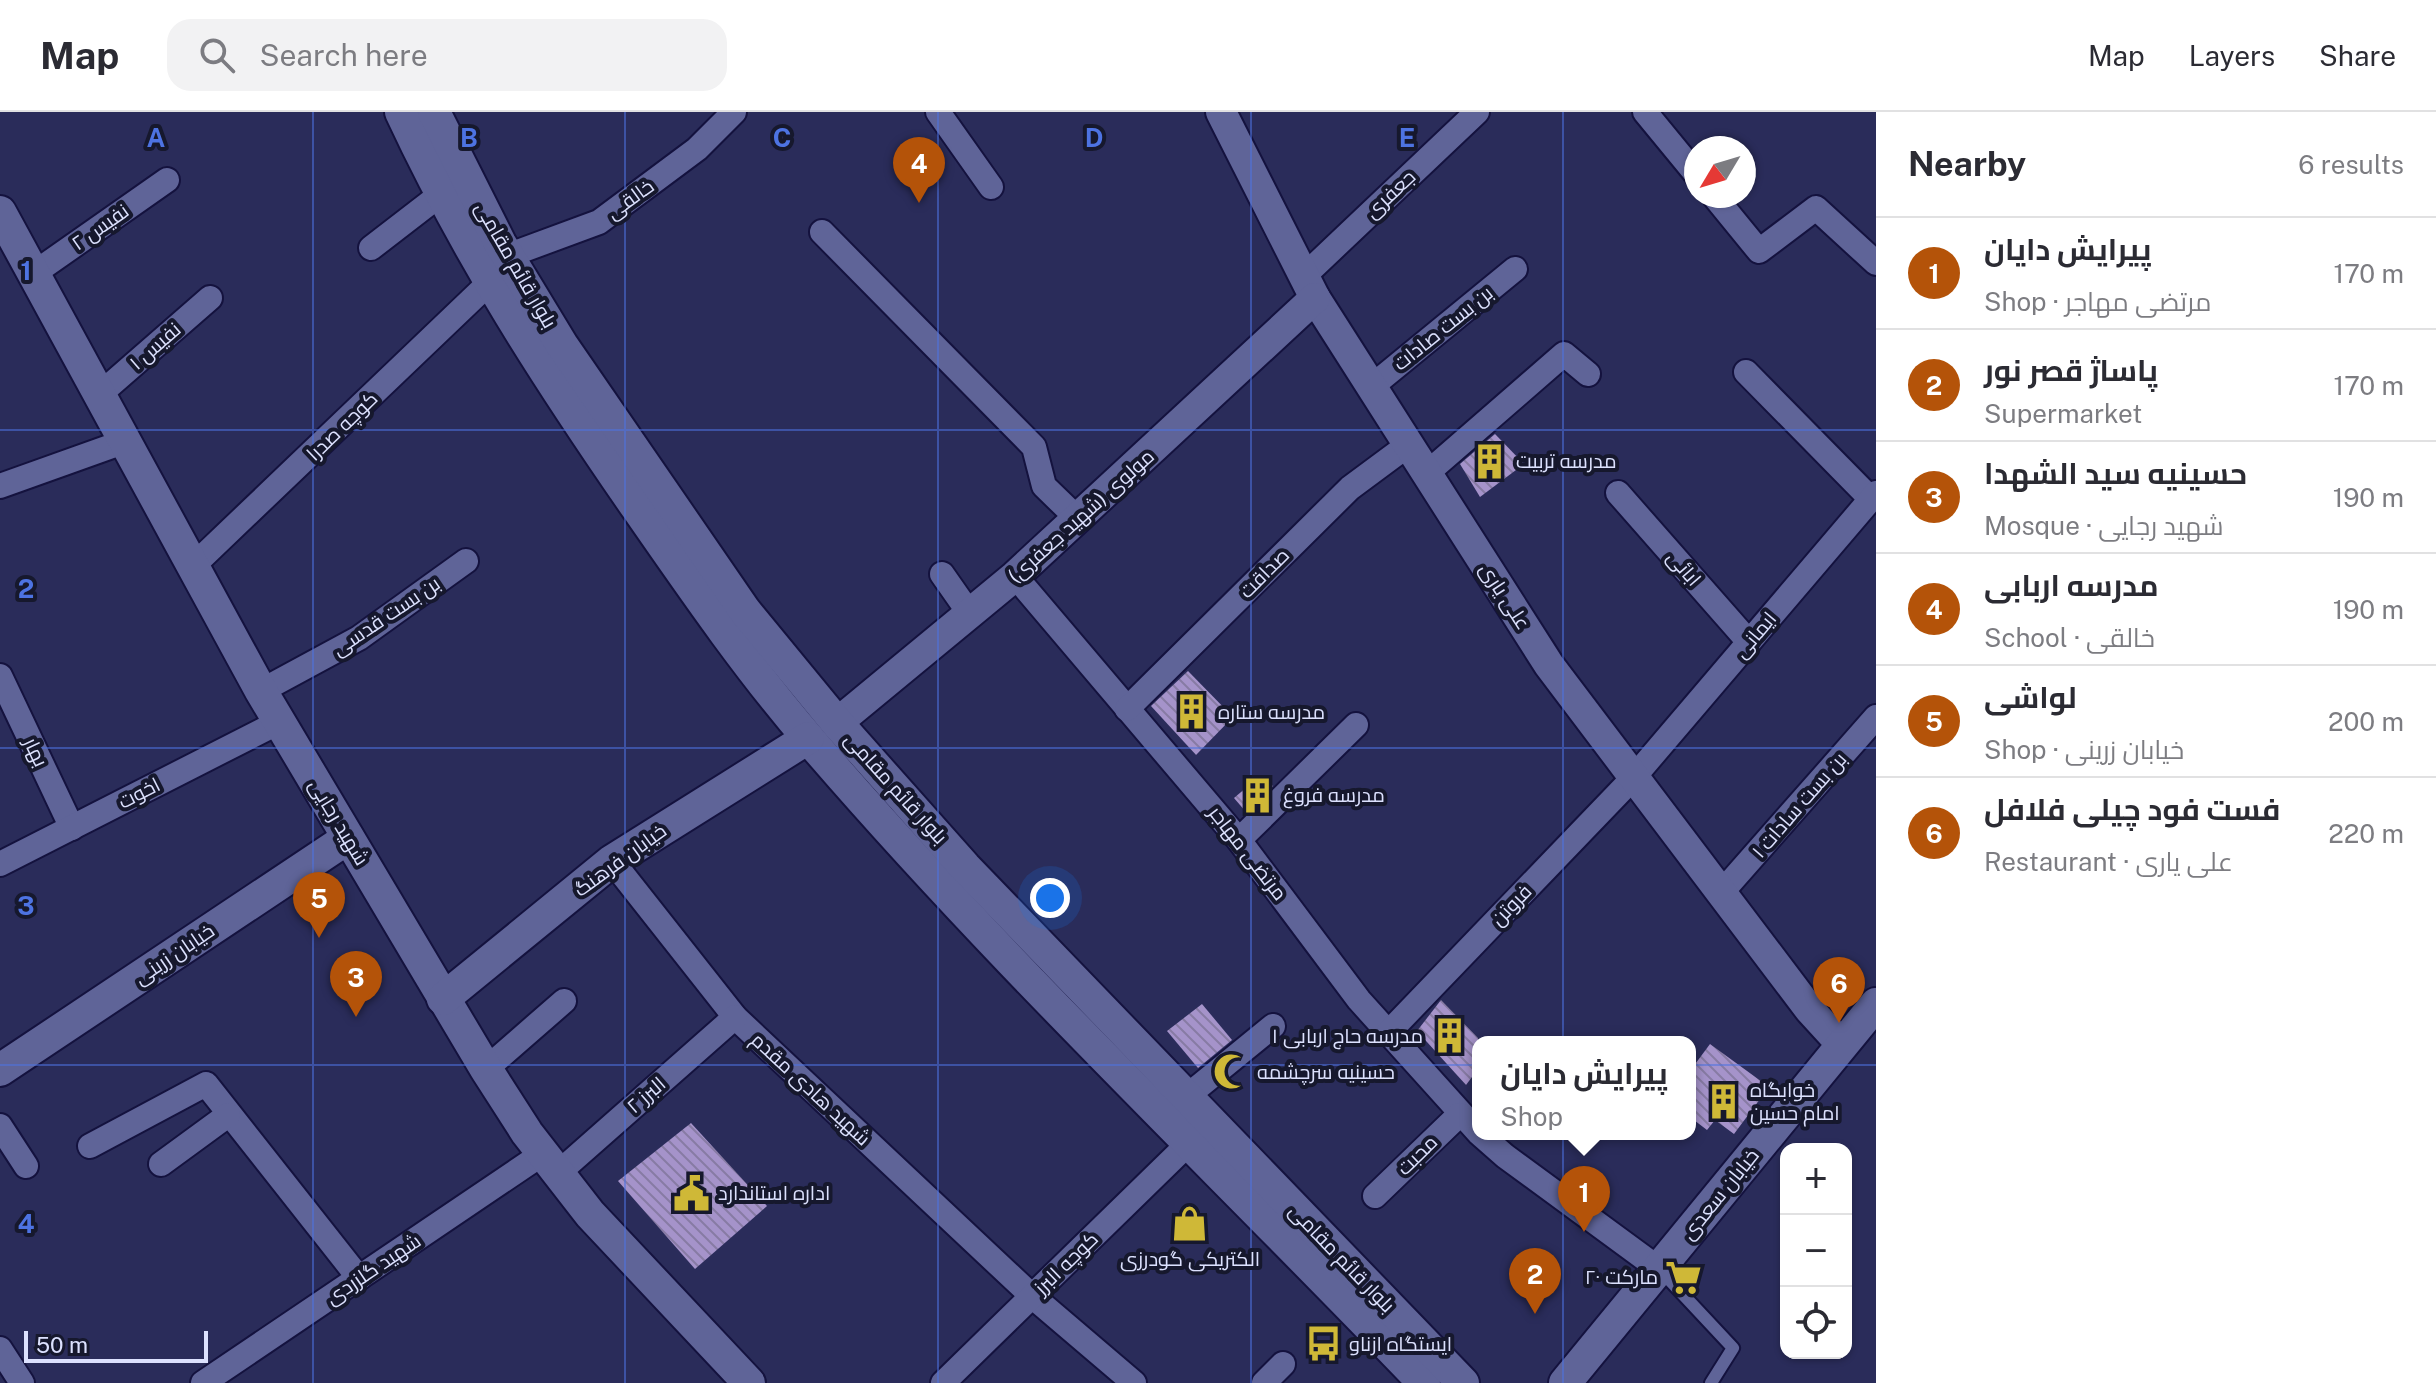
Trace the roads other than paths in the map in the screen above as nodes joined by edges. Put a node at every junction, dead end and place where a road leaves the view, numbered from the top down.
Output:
1 (401, 112) edge
2 (734, 112) edge
3 (938, 112) edge
4 (1221, 112) edge
5 (1477, 112) edge
6 (1645, 112) edge
7 (433, 133) edge
8 (1684, 159) edge
9 (167, 180) dead end
10 (991, 187) dead end
11 (441, 194) junction
12 (1724, 208) edge
13 (0, 212) edge
14 (822, 232) dead end
15 (371, 248) dead end
16 (507, 256) junction
17 (19, 261) edge
18 (1876, 263) edge
19 (1515, 269) dead end
20 (489, 283) junction
21 (1310, 287) junction
22 (210, 298) dead end
23 (1746, 372) dead end
24 (1588, 374) dead end
25 (1371, 387) junction
26 (100, 394) junction
27 (126, 441) junction
28 (1408, 445) junction
29 (1426, 474) junction
30 (0, 486) edge
31 (1618, 493) dead end
32 (1874, 496) edge
33 (1078, 519) junction
34 (466, 561) dead end
35 (194, 565) junction
36 (942, 574) dead end
37 (1015, 576) junction
38 (970, 614) junction
39 (1749, 642) junction
40 (0, 676) edge
41 (261, 691) junction
42 (1127, 709) junction
43 (1876, 717) edge
44 (11, 722) edge
45 (279, 722) junction
46 (837, 723) junction
47 (1356, 725) dead end
48 (808, 738) junction
49 (1634, 777) junction
50 (72, 828) junction
51 (348, 838) junction
52 (1239, 840) junction
53 (612, 861) junction
54 (0, 864) edge
55 (1721, 893) junction
56 (989, 913) junction
57 (443, 999) junction
58 (564, 1001) dead end
59 (1876, 1004) edge
60 (735, 1017) junction
61 (1273, 1026) dead end
62 (1389, 1032) junction
63 (1842, 1045) junction
64 (486, 1069) junction
65 (0, 1070) edge
66 (1186, 1097) junction
67 (228, 1115) junction
68 (1459, 1115) junction
69 (0, 1126) edge
70 (1472, 1127) edge
71 (1487, 1140) edge
72 (1189, 1143) junction
73 (90, 1146) dead end
74 (161, 1164) dead end
75 (550, 1164) junction
76 (26, 1166) dead end
77 (1375, 1196) dead end
78 (1659, 1269) junction
79 (359, 1278) junction
80 (1032, 1296) junction
81 (0, 1349) edge
82 (1283, 1364) dead end
83 (22, 1383) edge
84 (203, 1383) edge
85 (749, 1383) edge
86 (943, 1383) edge
87 (1134, 1383) edge
88 (1264, 1383) edge
89 (1424, 1383) edge
90 (1463, 1383) edge
91 (1565, 1383) edge
92 (1711, 1383) edge

1 - 7 main road, بلوار قائم مقامی
2 - 16 street, خالقی
3 - 10 street
4 - 21 street, علی یاری
5 - 21 street, جعفری
6 - 8 street
7 - 11 main road, بلوار قائم مقامی
7 - 16 main road, بلوار قائم مقامی
9 - 17 street, نفیس ۲
11 - 15 street
11 - 20 main road, بلوار قائم مقامی
12 - 18 street
13 - 17 main road, شهید رجایی
14 - 33 street
16 - 46 main road, بلوار قائم مقامی
17 - 26 main road, شهید رجایی
19 - 25 street, بن بست صادات
20 - 35 street, کوچه صدرا
20 - 48 main road, بلوار قائم مقامی
21 - 25 street, علی یاری
21 - 33 street, مولوی (شهید جعفری)
22 - 26 street, نفیس ‍۱
23 - 32 street
24 - 29 street
25 - 28 street, علی یاری
26 - 27 main road, شهید رجایی
27 - 30 street
27 - 35 main road, شهید رجایی
28 - 29 street, علی یاری
28 - 42 street, صداقت
29 - 49 street, علی یاری
31 - 39 street, ابائی
32 - 39 street, ایمانی
33 - 37 street, مولوی (شهید جعفری)
34 - 41 street, بن بست قدسی
35 - 41 main road, شهید رجایی
36 - 38 street
37 - 38 street, مولوی (شهید جعفری)
37 - 42 street, مرتضی مهاجر
38 - 46 street, مولوی (شهید جعفری)
39 - 49 street, ایمانی
40 - 44 street, بهار
41 - 45 main road, شهید رجایی
42 - 52 street, مرتضی مهاجر
43 - 55 street, بن بست سادات ۱
44 - 50 street, بهار
45 - 50 street, اخوت
45 - 51 main road, شهید رجایی
46 - 56 main road, بلوار قائم مقامی
47 - 52 street
48 - 53 main road, خیابان فرهنگ
48 - 56 main road, بلوار قائم مقامی
49 - 55 street, علی یاری
49 - 62 street, فروتن
50 - 54 street, اخوت
51 - 57 main road, شهید رجایی
51 - 65 main road, خیابان زرینی
52 - 62 street, مرتضی مهاجر
53 - 57 main road, خیابان فرهنگ
53 - 60 street, شهید هادی مقدم
55 - 63 street, علی یاری
56 - 66 main road, بلوار قائم مقامی
56 - 72 main road, بلوار قائم مقامی
57 - 64 main road, شهید رجایی
58 - 64 street
59 - 63 main road, خیابان سعدی
60 - 75 street, البرز ۲
60 - 80 street, شهید هادی مقدم
61 - 66 street
62 - 68 street, مرتضی مهاجر
63 - 78 main road, خیابان سعدی
64 - 75 main road, شهید رجایی
66 - 90 main road, بلوار قائم مقامی
67 - 73 street
67 - 74 street
67 - 79 street
68 - 70 street, مرتضی مهاجر
68 - 77 street, محبت
69 - 76 street
71 - 78 street, مرتضی مهاجر
72 - 80 street, کوچه البرز
72 - 89 main road, بلوار قائم مقامی
75 - 79 street, شهید گلزردی
75 - 85 main road, شهید رجایی
78 - 91 main road, خیابان سعدی
78 - 92 lane
79 - 84 street, شهید گلزردی
80 - 86 street, کوچه البرز
80 - 87 street, شهید هادی مقدم
81 - 83 street
82 - 88 street

